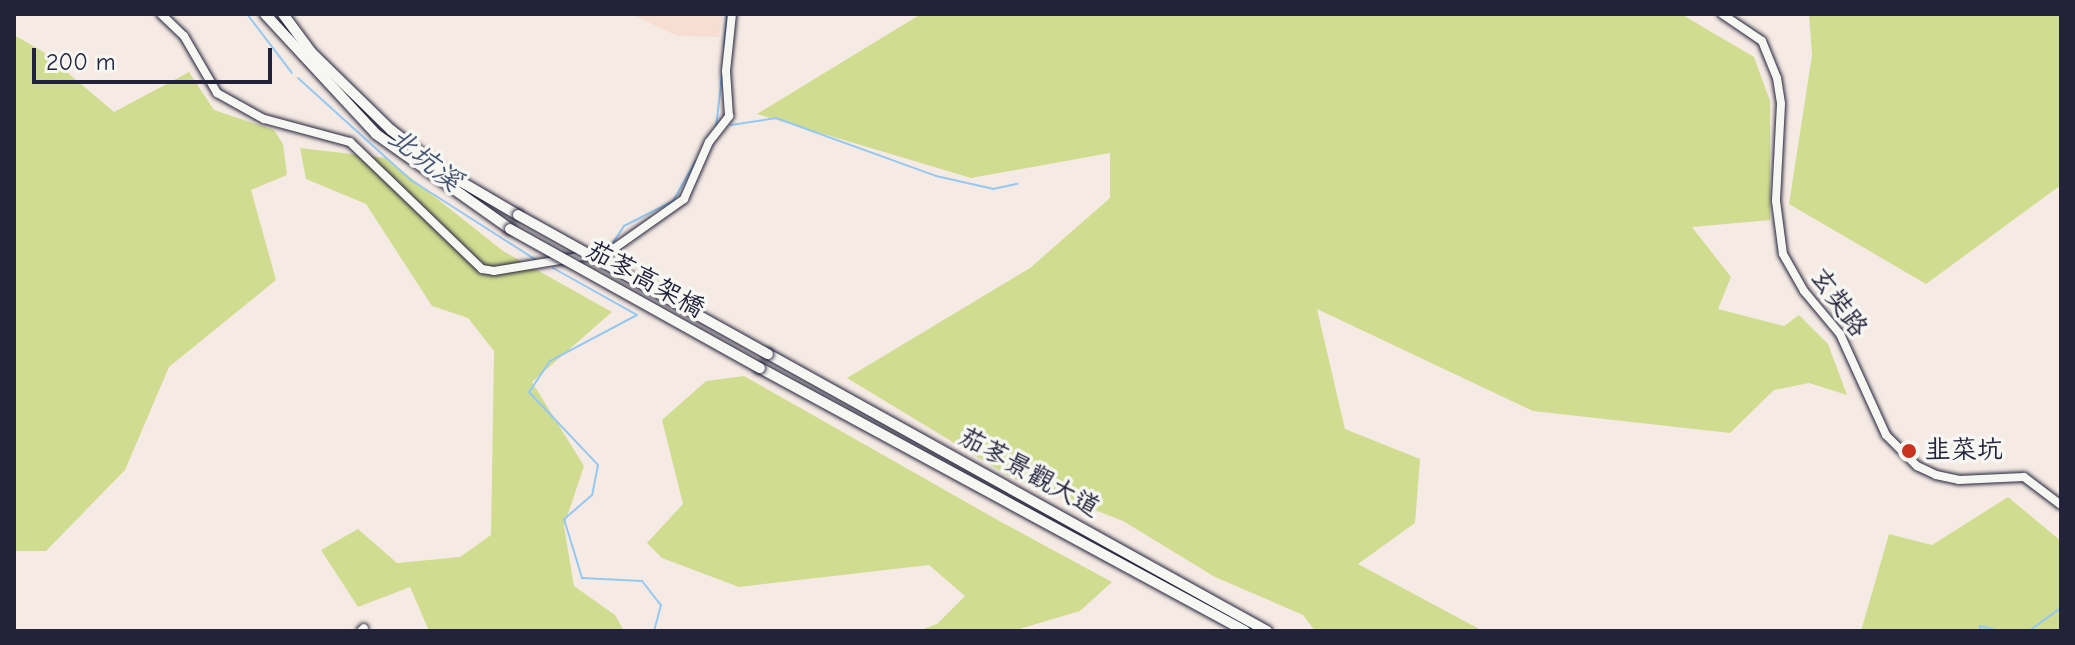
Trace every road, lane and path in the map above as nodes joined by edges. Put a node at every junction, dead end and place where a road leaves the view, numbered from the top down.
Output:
1 (161, 14) edge
2 (265, 14) edge
3 (283, 14) edge
4 (732, 14) edge
5 (1722, 14) edge
6 (768, 354) joint
7 (760, 368) joint
8 (2061, 505) edge
9 (1245, 631) edge
10 (1267, 631) edge

1 - 4 street
2 - 7 street, 茄苳高架橋, bridge
3 - 6 street, 茄苳高架橋, bridge
5 - 8 street, 玄奘路
6 - 10 street, 茄苳景觀大道
7 - 9 street, 茄苳景觀大道

